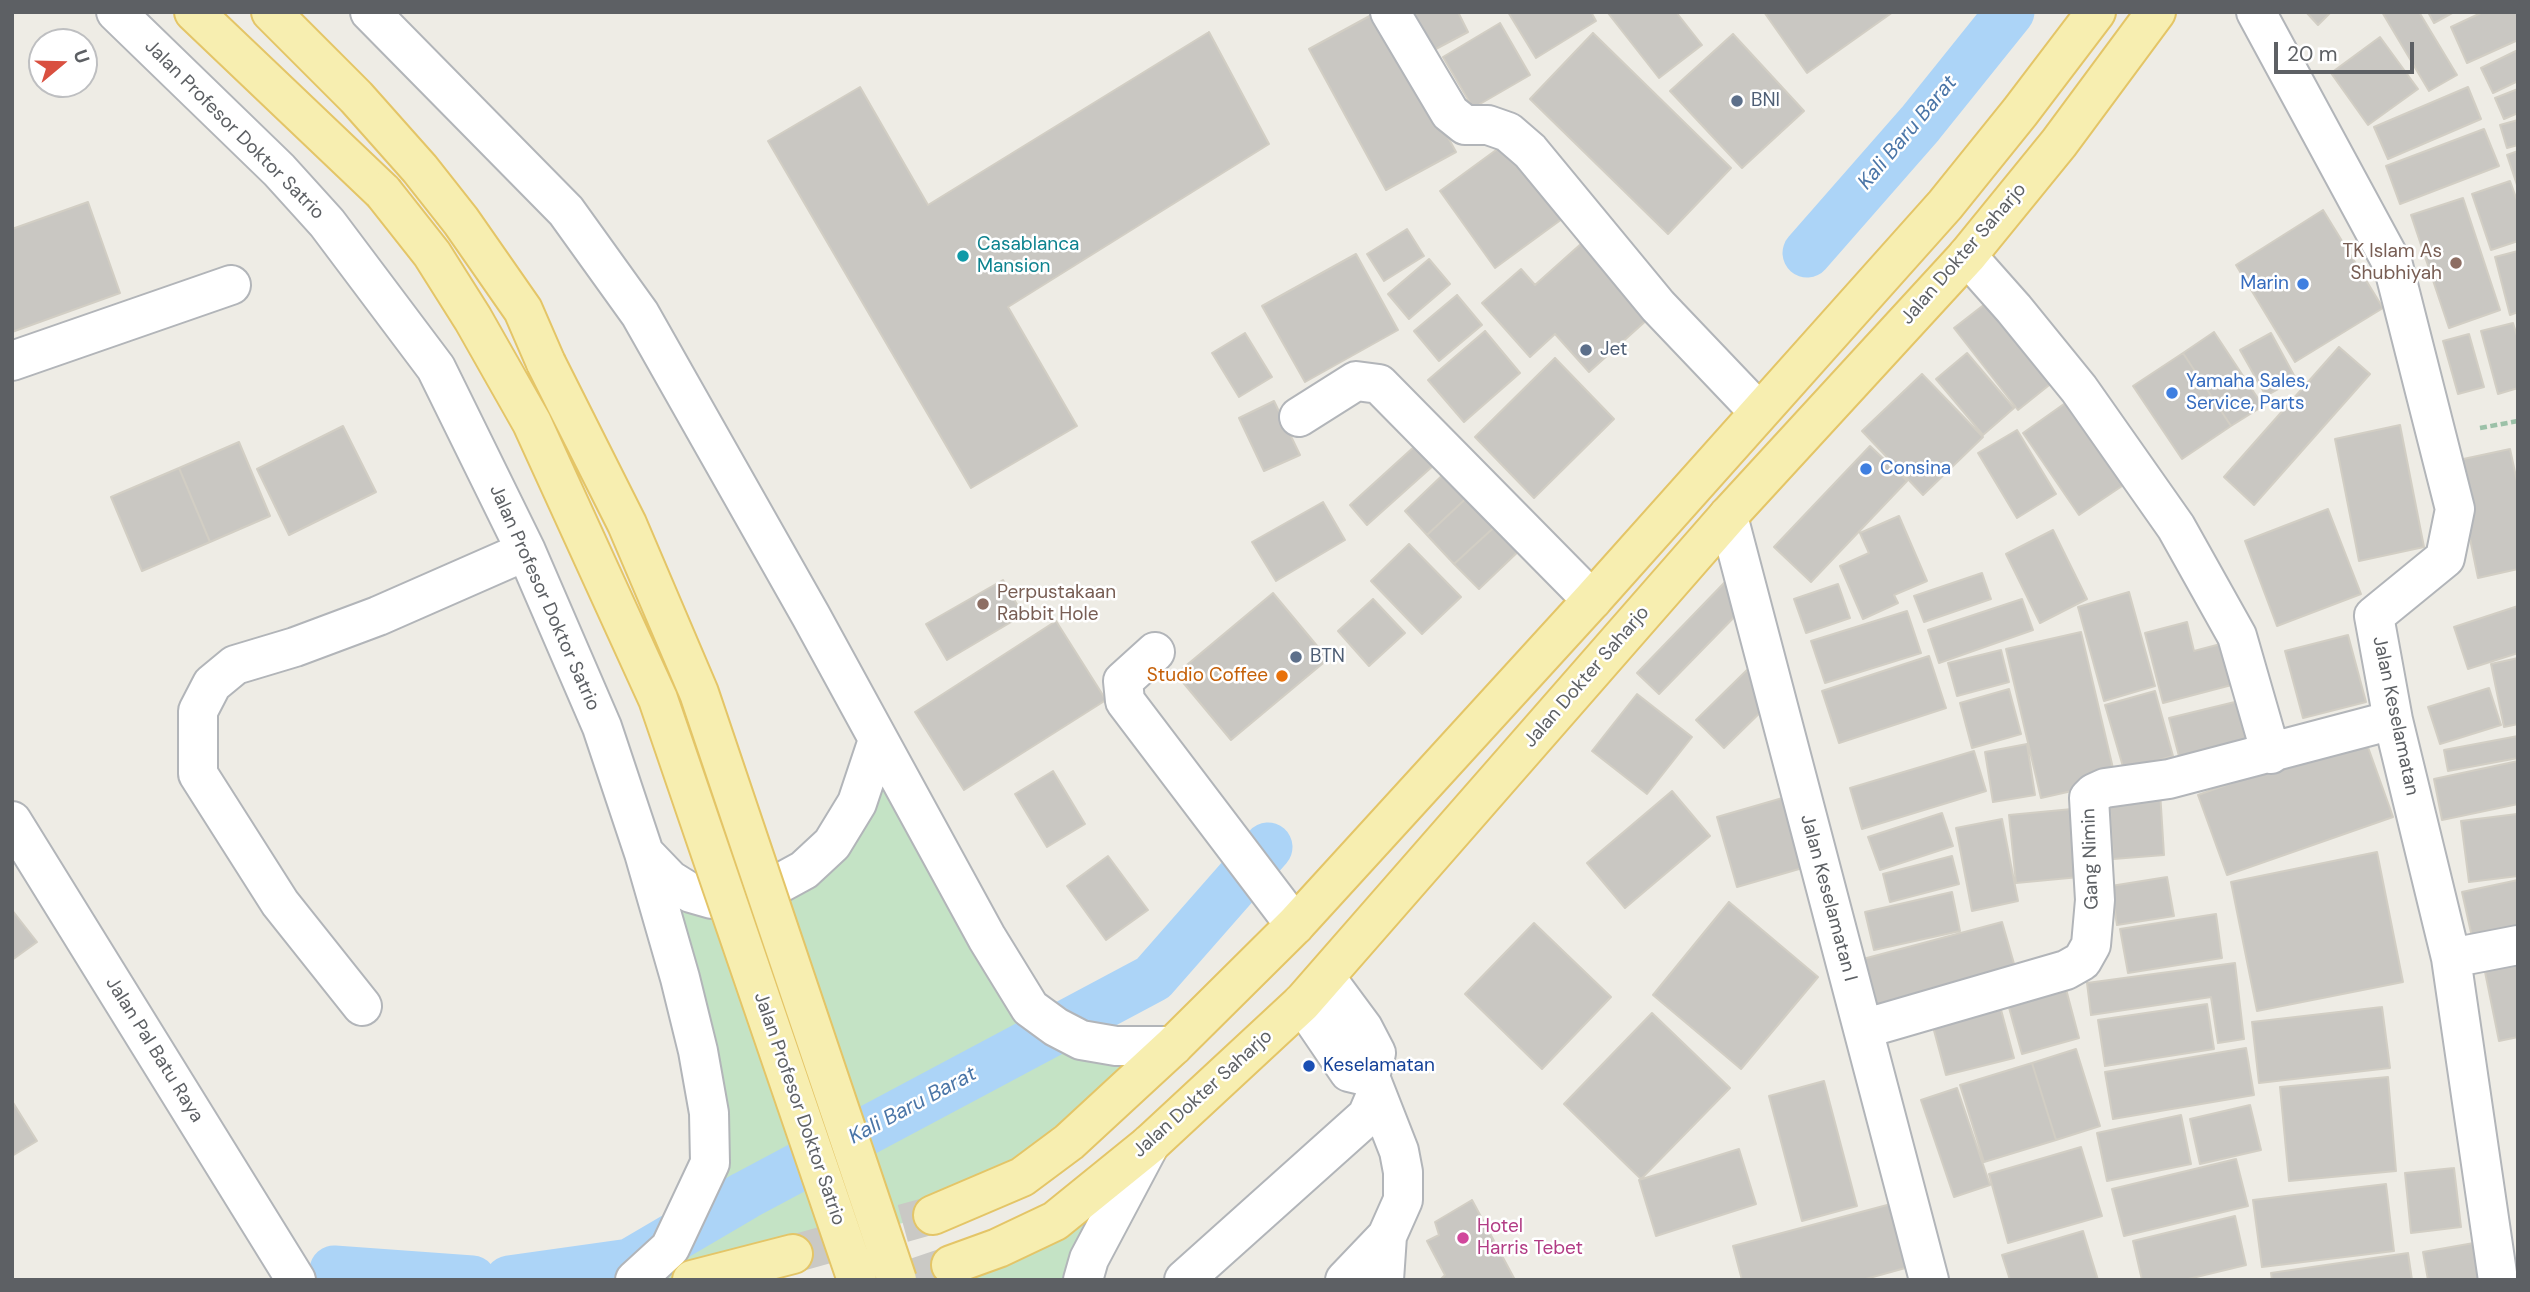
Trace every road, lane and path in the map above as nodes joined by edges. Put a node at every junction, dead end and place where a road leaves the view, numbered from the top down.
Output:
1 (116, 12) edge
2 (194, 12) edge
3 (271, 12) edge
4 (370, 12) edge
5 (1390, 12) edge
6 (2096, 12) edge
7 (2156, 12) edge
8 (2256, 12) edge
9 (1967, 256) junction
10 (231, 285) dead end
11 (12, 361) edge
12 (1759, 412) junction
13 (1298, 418) dead end
14 (1728, 516) junction
15 (526, 551) junction
16 (1592, 600) junction
17 (1155, 652) dead end
18 (2393, 720) junction
19 (878, 740) junction
20 (2272, 754) junction
21 (12, 821) edge
22 (644, 853) junction
23 (1295, 925) junction
24 (2518, 945) edge
25 (2451, 958) junction
26 (1314, 990) junction
27 (362, 1006) dead end
28 (1863, 1030) junction
29 (1173, 1046) junction
30 (1373, 1086) junction
31 (1150, 1144) junction
32 (933, 1215) tunnel mouth
33 (1387, 1236) junction
34 (793, 1254) tunnel mouth
35 (951, 1265) tunnel mouth
36 (641, 1275) edge
37 (296, 1280) edge
38 (692, 1280) edge
39 (857, 1280) edge
40 (897, 1280) edge
41 (1083, 1280) edge
42 (1184, 1280) edge
43 (1345, 1280) edge
44 (1384, 1280) edge
45 (1929, 1280) edge
46 (2498, 1280) edge

1 - 15 street, Jalan Profesor Doktor Satrio
2 - 39 main road, Jalan Profesor Doktor Satrio, bridge
3 - 40 main road, Jalan Profesor Doktor Satrio, bridge
4 - 19 street
5 - 12 street
6 - 12 main road
7 - 9 main road, Jalan Dokter Saharjo
8 - 18 street, Jalan Keselamatan
9 - 14 main road, Jalan Dokter Saharjo
9 - 20 street
10 - 11 street
12 - 16 main road
13 - 16 street
14 - 26 main road, Jalan Dokter Saharjo
14 - 28 street, Jalan Keselamatan I
15 - 22 street, Jalan Profesor Doktor Satrio
15 - 27 street
16 - 23 main road
17 - 23 street
18 - 20 street, Gang Nimin
18 - 25 street, Jalan Keselamatan
19 - 22 street
19 - 29 street
20 - 28 street, Gang Nimin
21 - 37 street, Jalan Pal Batu Raya
22 - 36 street, Jalan Profesor Doktor Satrio
23 - 29 main road
24 - 25 street
25 - 46 street, Jalan Keselamatan
26 - 30 street
26 - 31 main road, Jalan Dokter Saharjo
28 - 45 street, Jalan Keselamatan I
29 - 32 main road
30 - 33 street
30 - 42 street
31 - 35 main road, Jalan Dokter Saharjo
31 - 41 street
33 - 43 street
33 - 44 street
34 - 38 main road

